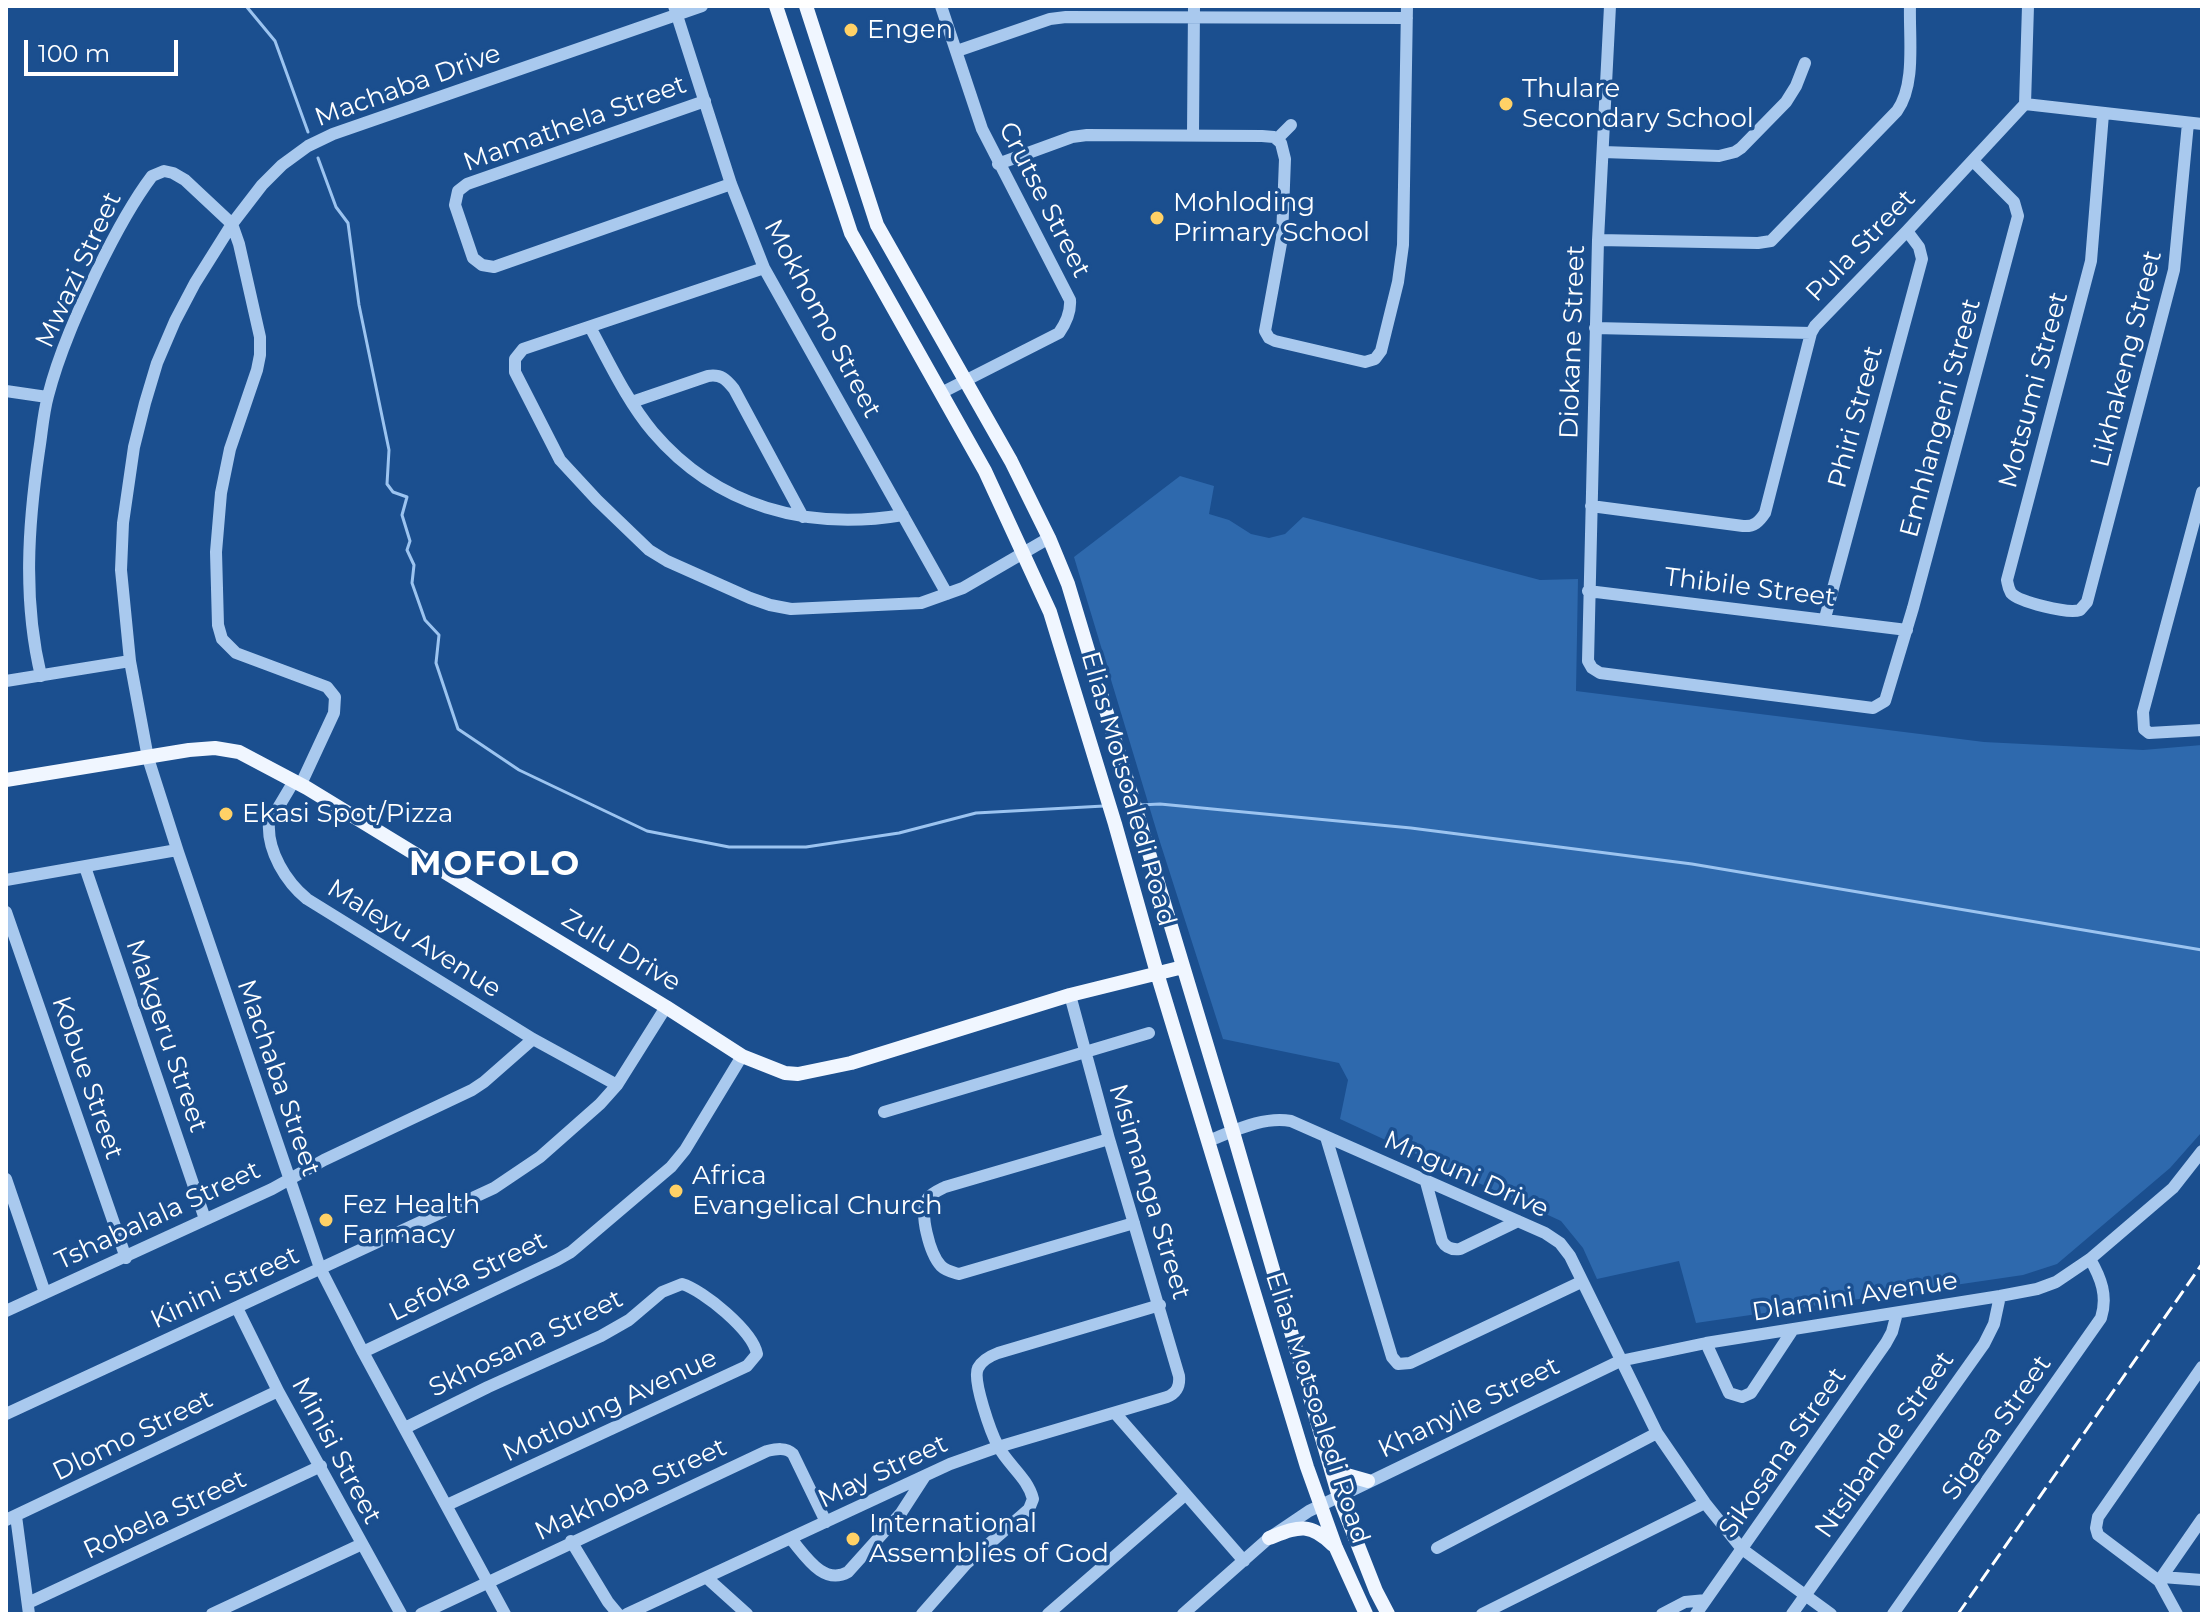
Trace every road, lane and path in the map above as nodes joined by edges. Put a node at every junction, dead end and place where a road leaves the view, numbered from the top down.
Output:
1 (702, 6) edge
2 (776, 6) edge
3 (806, 6) edge
4 (941, 6) edge
5 (1610, 6) edge
6 (1910, 6) edge
7 (2028, 6) edge
8 (676, 10) edge
9 (1194, 11) edge
10 (1407, 12) edge
11 (957, 51) junction
12 (1805, 63) dead end
13 (705, 101) junction
14 (2025, 104) junction
15 (2103, 114) junction
16 (2188, 123) junction
17 (2202, 124) edge
18 (1291, 125) dead end
19 (1193, 134) junction
20 (1277, 139) junction
21 (1603, 152) junction
22 (1973, 161) junction
23 (998, 164) junction
24 (731, 184) junction
25 (232, 224) junction
26 (1907, 231) junction
27 (1598, 240) junction
28 (764, 268) junction
29 (590, 327) junction
30 (1595, 328) junction
31 (1811, 333) junction
32 (966, 380) junction
33 (6, 391) edge
34 (941, 393) junction
35 (47, 397) junction
36 (632, 402) junction
37 (2202, 492) edge
38 (1591, 506) junction
39 (903, 515) junction
40 (803, 517) junction
41 (1049, 538) junction
42 (1024, 553) junction
43 (1588, 591) junction
44 (947, 594) junction
45 (2087, 602) joint
46 (1825, 618) junction
47 (1907, 630) junction
48 (130, 661) junction
49 (41, 676) junction
50 (6, 681) edge
51 (1885, 701) joint
52 (2202, 730) edge
53 (148, 758) junction
54 (6, 780) edge
55 (298, 783) junction
56 (177, 850) junction
57 (85, 867) junction
58 (6, 880) edge
59 (6, 912) edge
60 (1183, 967) junction
61 (1157, 973) junction
62 (1070, 995) junction
63 (666, 1007) junction
64 (1149, 1033) dead end
65 (533, 1039) junction
66 (1085, 1053) junction
67 (742, 1056) junction
68 (617, 1085) junction
69 (884, 1112) dead end
70 (1233, 1132) junction
71 (1326, 1137) junction
72 (1109, 1139) junction
73 (1208, 1141) junction
74 (2202, 1151) edge
75 (6, 1179) edge
76 (289, 1179) junction
77 (1426, 1182) junction
78 (205, 1219) junction
79 (1518, 1221) junction
80 (1134, 1223) junction
81 (126, 1258) junction
82 (2090, 1259) junction
83 (320, 1268) junction
84 (1581, 1282) junction
85 (45, 1293) junction
86 (2000, 1296) junction
87 (1160, 1305) junction
88 (237, 1308) junction
89 (6, 1311) edge
90 (1897, 1313) junction
91 (741, 1327) joint
92 (1792, 1331) junction
93 (1706, 1343) junction
94 (363, 1352) junction
95 (1620, 1361) junction
96 (2202, 1367) edge
97 (278, 1391) junction
98 (1167, 1397) joint
99 (1115, 1413) junction
100 (6, 1414) edge
101 (405, 1428) junction
102 (1657, 1433) junction
103 (998, 1447) junction
104 (1327, 1454) junction
105 (321, 1466) junction
106 (926, 1475) junction
107 (1368, 1481) junction
108 (1185, 1495) junction
109 (1339, 1497) junction
110 (1705, 1503) junction
111 (447, 1505) junction
112 (1319, 1506) junction
113 (11, 1518) edge
114 (2202, 1519) edge
115 (826, 1522) junction
116 (1269, 1538) junction
117 (791, 1539) junction
118 (571, 1541) junction
119 (362, 1544) junction
120 (1336, 1548) junction
121 (1437, 1548) dead end
122 (1742, 1549) junction
123 (1244, 1561) junction
124 (707, 1578) junction
125 (2161, 1579) junction
126 (2202, 1580) edge
127 (487, 1582) junction
128 (1805, 1596) junction
129 (1706, 1600) junction
130 (29, 1608) edge
131 (212, 1614) edge
132 (401, 1614) edge
133 (421, 1614) edge
134 (505, 1614) edge
135 (618, 1614) edge
136 (627, 1614) edge
137 (747, 1614) edge
138 (922, 1614) edge
139 (1048, 1614) edge
140 (1183, 1614) edge
141 (1366, 1614) edge
142 (1388, 1614) edge
143 (1482, 1614) edge
144 (1662, 1614) edge
145 (1696, 1614) edge
146 (1792, 1614) edge
147 (1831, 1614) edge
148 (1893, 1614) edge
149 (2177, 1614) edge

1 - 8 street, Machaba Drive
2 - 34 main road, Elias Motsoaledi Road
3 - 32 main road, Elias Motsoaledi Road
4 - 11 street, Crutse Street
5 - 21 street, Diokane Street
6 - 27 street
7 - 14 street
8 - 13 street, Mokhomo Street
8 - 25 street, Machaba Drive
9 - 10 street
9 - 11 street
9 - 19 street
10 - 20 street
11 - 23 street, Crutse Street
12 - 21 street
13 - 24 street, Mokhomo Street
13 - 24 street, Mamathela Street
14 - 15 street
14 - 22 street, Pula Street
15 - 16 street
15 - 45 street, Motsumi Street
16 - 17 street
16 - 45 street, Likhakeng Street
18 - 20 street
19 - 20 street
19 - 23 street
21 - 27 street, Diokane Street
22 - 26 street, Pula Street
22 - 47 street, Emhlangeni Street
23 - 32 street, Crutse Street
24 - 28 street, Mokhomo Street
25 - 35 street, Mwazi Street
25 - 48 street, Machaba Drive
25 - 55 street
26 - 31 street, Pula Street
26 - 46 street, Phiri Street
27 - 30 street, Diokane Street
28 - 29 street
28 - 39 street, Mokhomo Street
29 - 36 street
29 - 44 street
30 - 31 street, Pula Street
30 - 38 street, Diokane Street
31 - 38 street
32 - 34 street, Crutse Street
32 - 41 main road, Elias Motsoaledi Road
33 - 35 street
34 - 42 main road, Elias Motsoaledi Road
35 - 49 street, Mwazi Street
36 - 40 street
36 - 40 street
37 - 52 street
38 - 43 street, Diokane Street
39 - 40 street
39 - 44 street, Mokhomo Street
41 - 42 street
41 - 60 main road, Elias Motsoaledi Road
42 - 44 street
42 - 61 main road, Elias Motsoaledi Road
43 - 46 street, Thibile Street
43 - 51 street, Diokane Street
46 - 47 street, Thibile Street
47 - 51 street, Emhlangeni Street
48 - 49 street
48 - 53 street, Machaba Drive
49 - 50 street
53 - 54 main road, Zulu Drive
53 - 55 main road, Zulu Drive
53 - 56 street, Machaba Street
55 - 63 main road, Zulu Drive
55 - 65 street, Maleyu Avenue
56 - 57 street
56 - 76 street, Machaba Street
57 - 58 street
57 - 78 street, Makgeru Street
59 - 81 street, Kobue Street
60 - 61 main road, Zulu Drive
60 - 70 main road, Elias Motsoaledi Road
61 - 62 main road, Zulu Drive
61 - 73 main road, Elias Motsoaledi Road
62 - 66 street, Msimanga Street
62 - 67 main road, Zulu Drive
63 - 67 main road, Zulu Drive
63 - 68 street, Kinini Street
64 - 66 street
65 - 68 street, Maleyu Avenue
65 - 76 street, Tshabalala Street
66 - 69 street
66 - 72 street, Msimanga Street
67 - 94 street, Lefoka Street
68 - 83 street, Kinini Street
70 - 71 street, Mnguni Drive
70 - 73 street, Mnguni Drive
70 - 104 main road, Elias Motsoaledi Road
71 - 77 street, Mnguni Drive
71 - 84 street
72 - 80 street, Msimanga Street
72 - 80 street
73 - 112 main road, Elias Motsoaledi Road
74 - 82 street, Dlamini Avenue
75 - 85 street
76 - 78 street, Tshabalala Street
76 - 83 street, Machaba Street
77 - 79 street, Mnguni Drive
77 - 79 street
78 - 81 street, Tshabalala Street
79 - 84 street, Mnguni Drive
80 - 87 street, Msimanga Street
81 - 85 street, Tshabalala Street
82 - 86 street, Dlamini Avenue
82 - 148 street, Sigasa Street
83 - 88 street, Kinini Street
83 - 94 street, Machaba Street
84 - 95 street, Mnguni Drive
85 - 89 street, Tshabalala Street
86 - 90 street, Dlamini Avenue
86 - 128 street, Ntsibande Street
87 - 98 street, Msimanga Street
87 - 103 street
88 - 97 street, Minisi Street
88 - 100 street, Kinini Street
90 - 92 street, Dlamini Avenue
90 - 122 street, Sikosana Street
91 - 101 street, Skhosana Street
91 - 111 street, Motloung Avenue
92 - 93 street, Dlamini Avenue
92 - 93 street
93 - 95 street, Dlamini Avenue
94 - 101 street, Machaba Street
95 - 102 street, Mnguni Drive
95 - 107 street, Khanyile Street
96 - 125 street
97 - 105 street, Minisi Street
97 - 113 street, Dlomo Street
98 - 99 street, May Street
99 - 103 street, May Street
99 - 108 street
101 - 111 street, Machaba Street
102 - 110 street, Mnguni Drive
102 - 121 street
103 - 106 street, May Street
103 - 138 street
104 - 107 main road
104 - 109 main road, Elias Motsoaledi Road
105 - 119 street, Minisi Street
105 - 130 street, Robela Street
106 - 115 street, May Street
106 - 117 street
107 - 109 street, Khanyile Street
108 - 123 street
108 - 139 street
109 - 112 street, Khanyile Street
109 - 142 main road, Elias Motsoaledi Road
110 - 122 street, Mnguni Drive
110 - 143 street
111 - 127 street, Machaba Street
112 - 116 street, Khanyile Street
112 - 120 main road, Elias Motsoaledi Road
113 - 130 street
114 - 125 street
115 - 117 street, May Street
115 - 118 street, Makhoba Street
116 - 120 main road
116 - 123 street, Khanyile Street
117 - 124 street, May Street
118 - 127 street, Makhoba Street
118 - 135 street
119 - 131 street
119 - 132 street, Minisi Street
120 - 141 main road, Elias Motsoaledi Road
122 - 128 street, Mnguni Drive
122 - 129 street, Sikosana Street
123 - 140 street, Khanyile Street
124 - 136 street, May Street
124 - 137 street
125 - 126 street
125 - 149 street
127 - 133 street, Makhoba Street
127 - 134 street, Machaba Street
128 - 146 street, Ntsibande Street
128 - 147 street, Mnguni Drive
129 - 144 street
129 - 145 street, Sikosana Street

